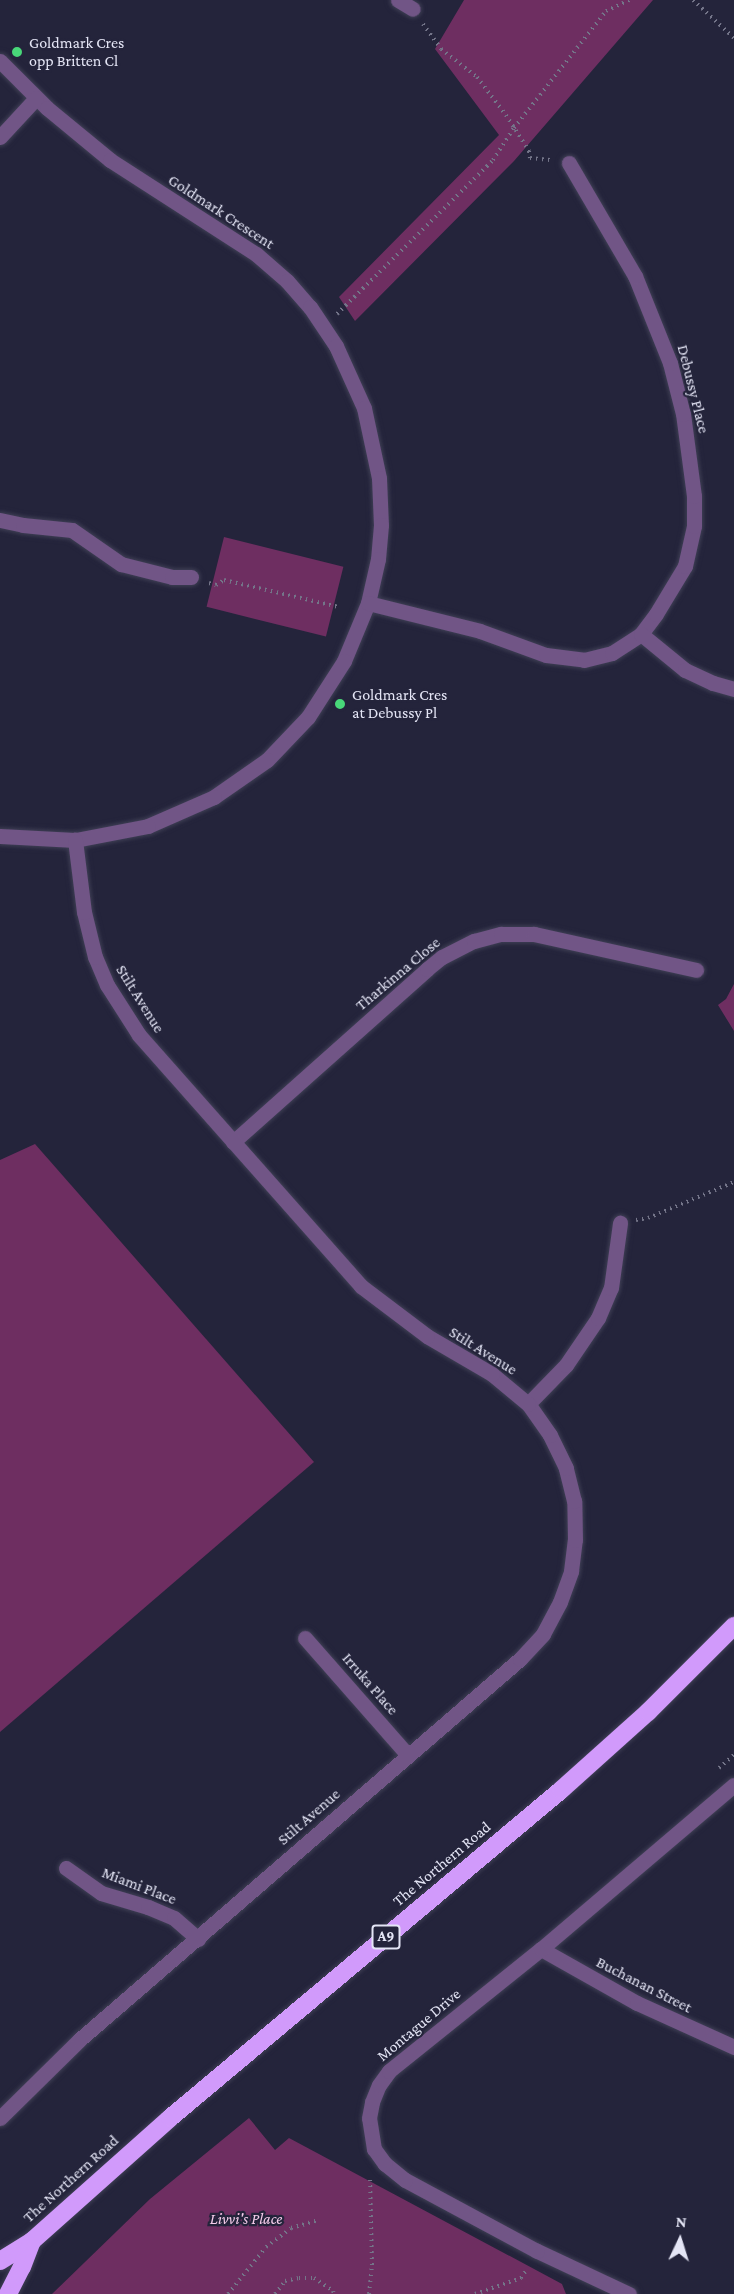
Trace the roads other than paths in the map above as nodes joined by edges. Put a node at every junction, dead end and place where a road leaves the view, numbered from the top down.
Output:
1 (398, 0) edge
2 (412, 9) road end
3 (0, 61) edge
4 (36, 98) junction
5 (0, 137) edge
6 (569, 163) road end
7 (0, 520) edge
8 (191, 577) road end
9 (368, 603) junction
10 (641, 634) junction
11 (734, 689) edge
12 (0, 836) edge
13 (75, 840) junction
14 (696, 970) dead end
15 (233, 1142) junction
16 (620, 1223) road end
17 (528, 1404) junction
18 (734, 1626) edge
19 (305, 1638) dead end
20 (407, 1755) junction
21 (734, 1785) edge
22 (66, 1868) dead end
23 (198, 1939) junction
24 (541, 1949) junction
25 (734, 2047) edge
26 (0, 2118) edge
27 (32, 2241) junction
28 (0, 2260) edge
29 (600, 2288) edge
30 (8, 2294) edge
31 (629, 2294) edge

1 - 2 street
3 - 4 street, Goldmark Crescent
4 - 5 street
4 - 9 street, Goldmark Crescent
6 - 10 street, Debussy Place
7 - 8 street
9 - 10 street, Debussy Place
9 - 13 street, Goldmark Crescent
10 - 11 street
12 - 13 street, Goldmark Crescent
13 - 15 street, Stilt Avenue
14 - 15 street, Tharkinna Close
15 - 17 street, Stilt Avenue
16 - 17 street
17 - 20 street, Stilt Avenue
18 - 27 highway, The Northern Road / A9
19 - 20 street, Irruka Place
20 - 23 street, Stilt Avenue
21 - 24 street, Montague Drive
22 - 23 street, Miami Place
23 - 26 street, Stilt Avenue
24 - 25 street, Buchanan Street
24 - 29 street, Montague Drive
27 - 28 highway, The Northern Road / A9
27 - 30 highway, The Northern Road / A9
29 - 31 street, Montague Drive

